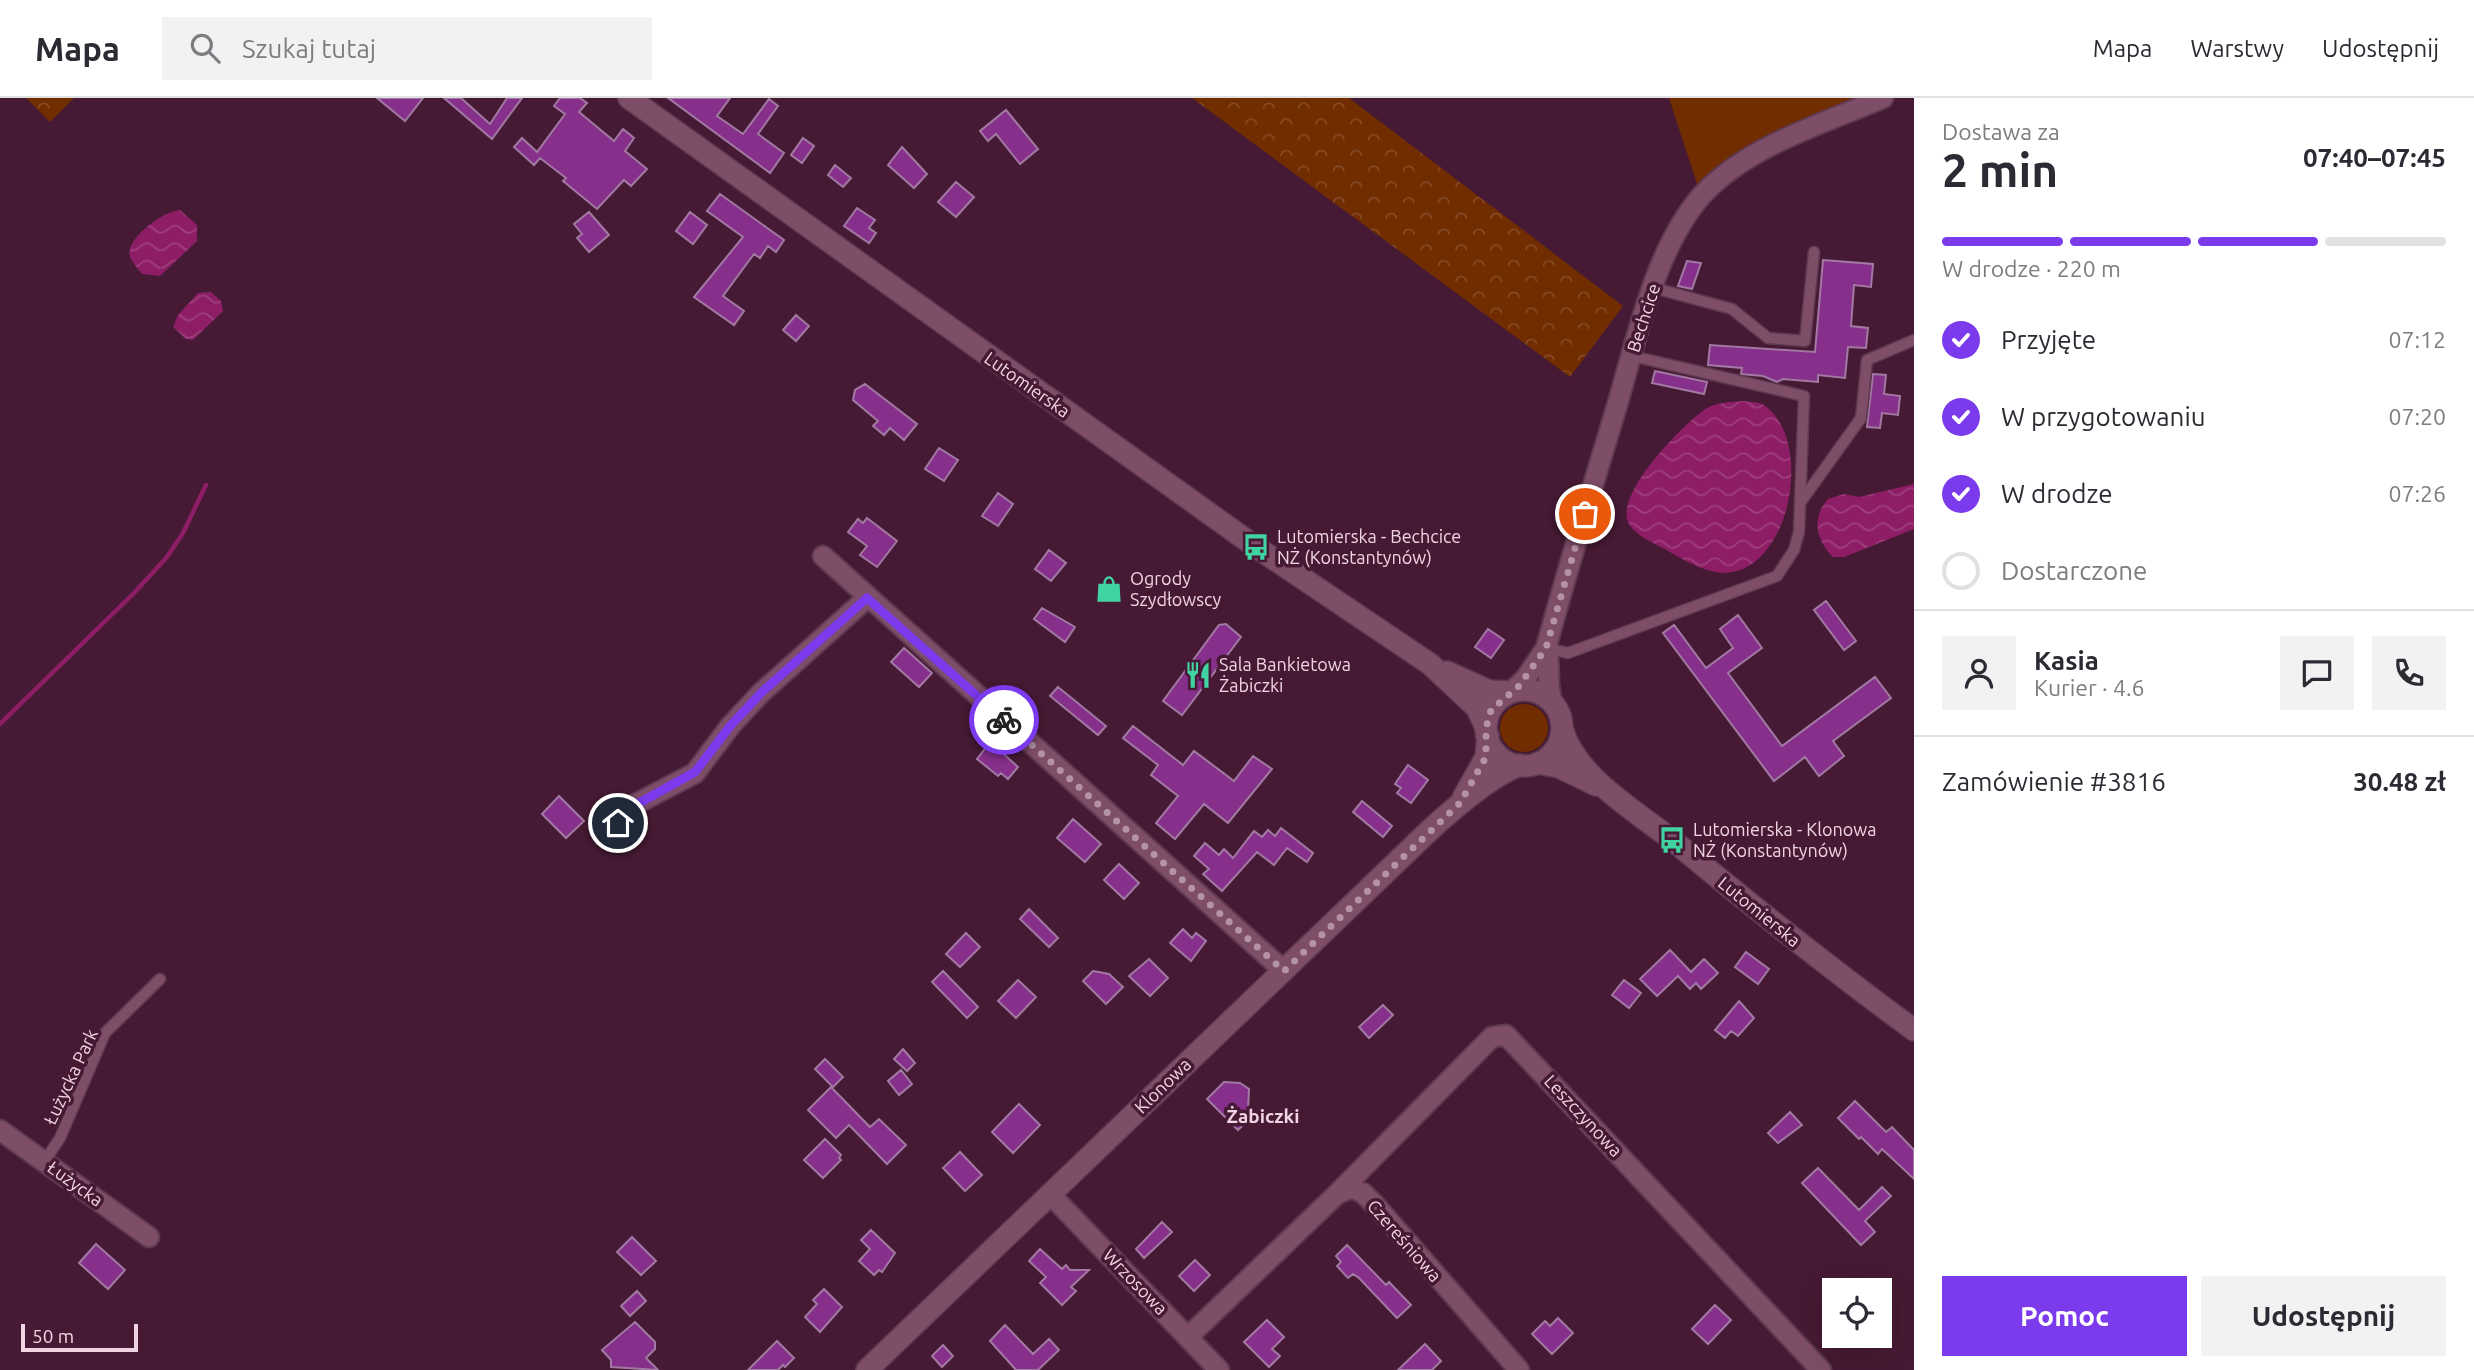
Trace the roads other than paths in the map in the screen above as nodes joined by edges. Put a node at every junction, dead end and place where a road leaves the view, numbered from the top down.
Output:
1 (629, 98) edge
2 (1883, 98) edge
3 (1814, 252) dead end
4 (1654, 288) junction
5 (1914, 340) edge
6 (1632, 356) junction
7 (1800, 503) junction
8 (823, 556) dead end
9 (867, 598) junction
10 (1546, 648) junction
11 (1430, 664) junction
12 (1511, 692) junction
13 (1553, 703) junction
14 (1562, 728) junction
15 (1487, 732) junction
16 (1529, 764) junction
17 (1607, 790) junction
18 (1460, 803) junction
19 (618, 823) dead end
20 (1284, 971) junction
21 (160, 979) dead end
22 (1914, 1030) edge
23 (0, 1130) edge
24 (44, 1162) junction
25 (1051, 1194) junction
26 (1337, 1194) junction
27 (149, 1237) dead end
28 (1188, 1337) junction
29 (867, 1370) edge
30 (1219, 1370) edge
31 (1519, 1370) edge
32 (1821, 1370) edge

1 - 11 main road, Lutomierska
2 - 4 street, Bechcice
3 - 4 lane
4 - 6 street, Bechcice
5 - 7 lane
6 - 7 lane
6 - 10 street, Bechcice
7 - 10 lane
8 - 9 street
9 - 19 street
9 - 20 street
10 - 12 street, Bechcice
10 - 13 street, Bechcice
11 - 12 main road, Lutomierska
11 - 15 main road, Lutomierska
12 - 13 main road
12 - 15 main road
13 - 14 main road
14 - 16 main road
14 - 17 main road, Lutomierska
15 - 16 main road
15 - 18 main road, Klonowa
16 - 17 main road, Lutomierska
16 - 18 main road, Klonowa
17 - 22 main road, Lutomierska
18 - 20 main road, Klonowa
20 - 25 main road, Klonowa
21 - 24 lane, Łużycka Park
23 - 24 street, Łużycka
24 - 27 street, Łużycka
25 - 28 street, Wrzosowa
25 - 29 main road, Klonowa
26 - 28 street
26 - 31 street, Czereśniowa
26 - 32 street, Leszczynowa
28 - 30 street, Wrzosowa

